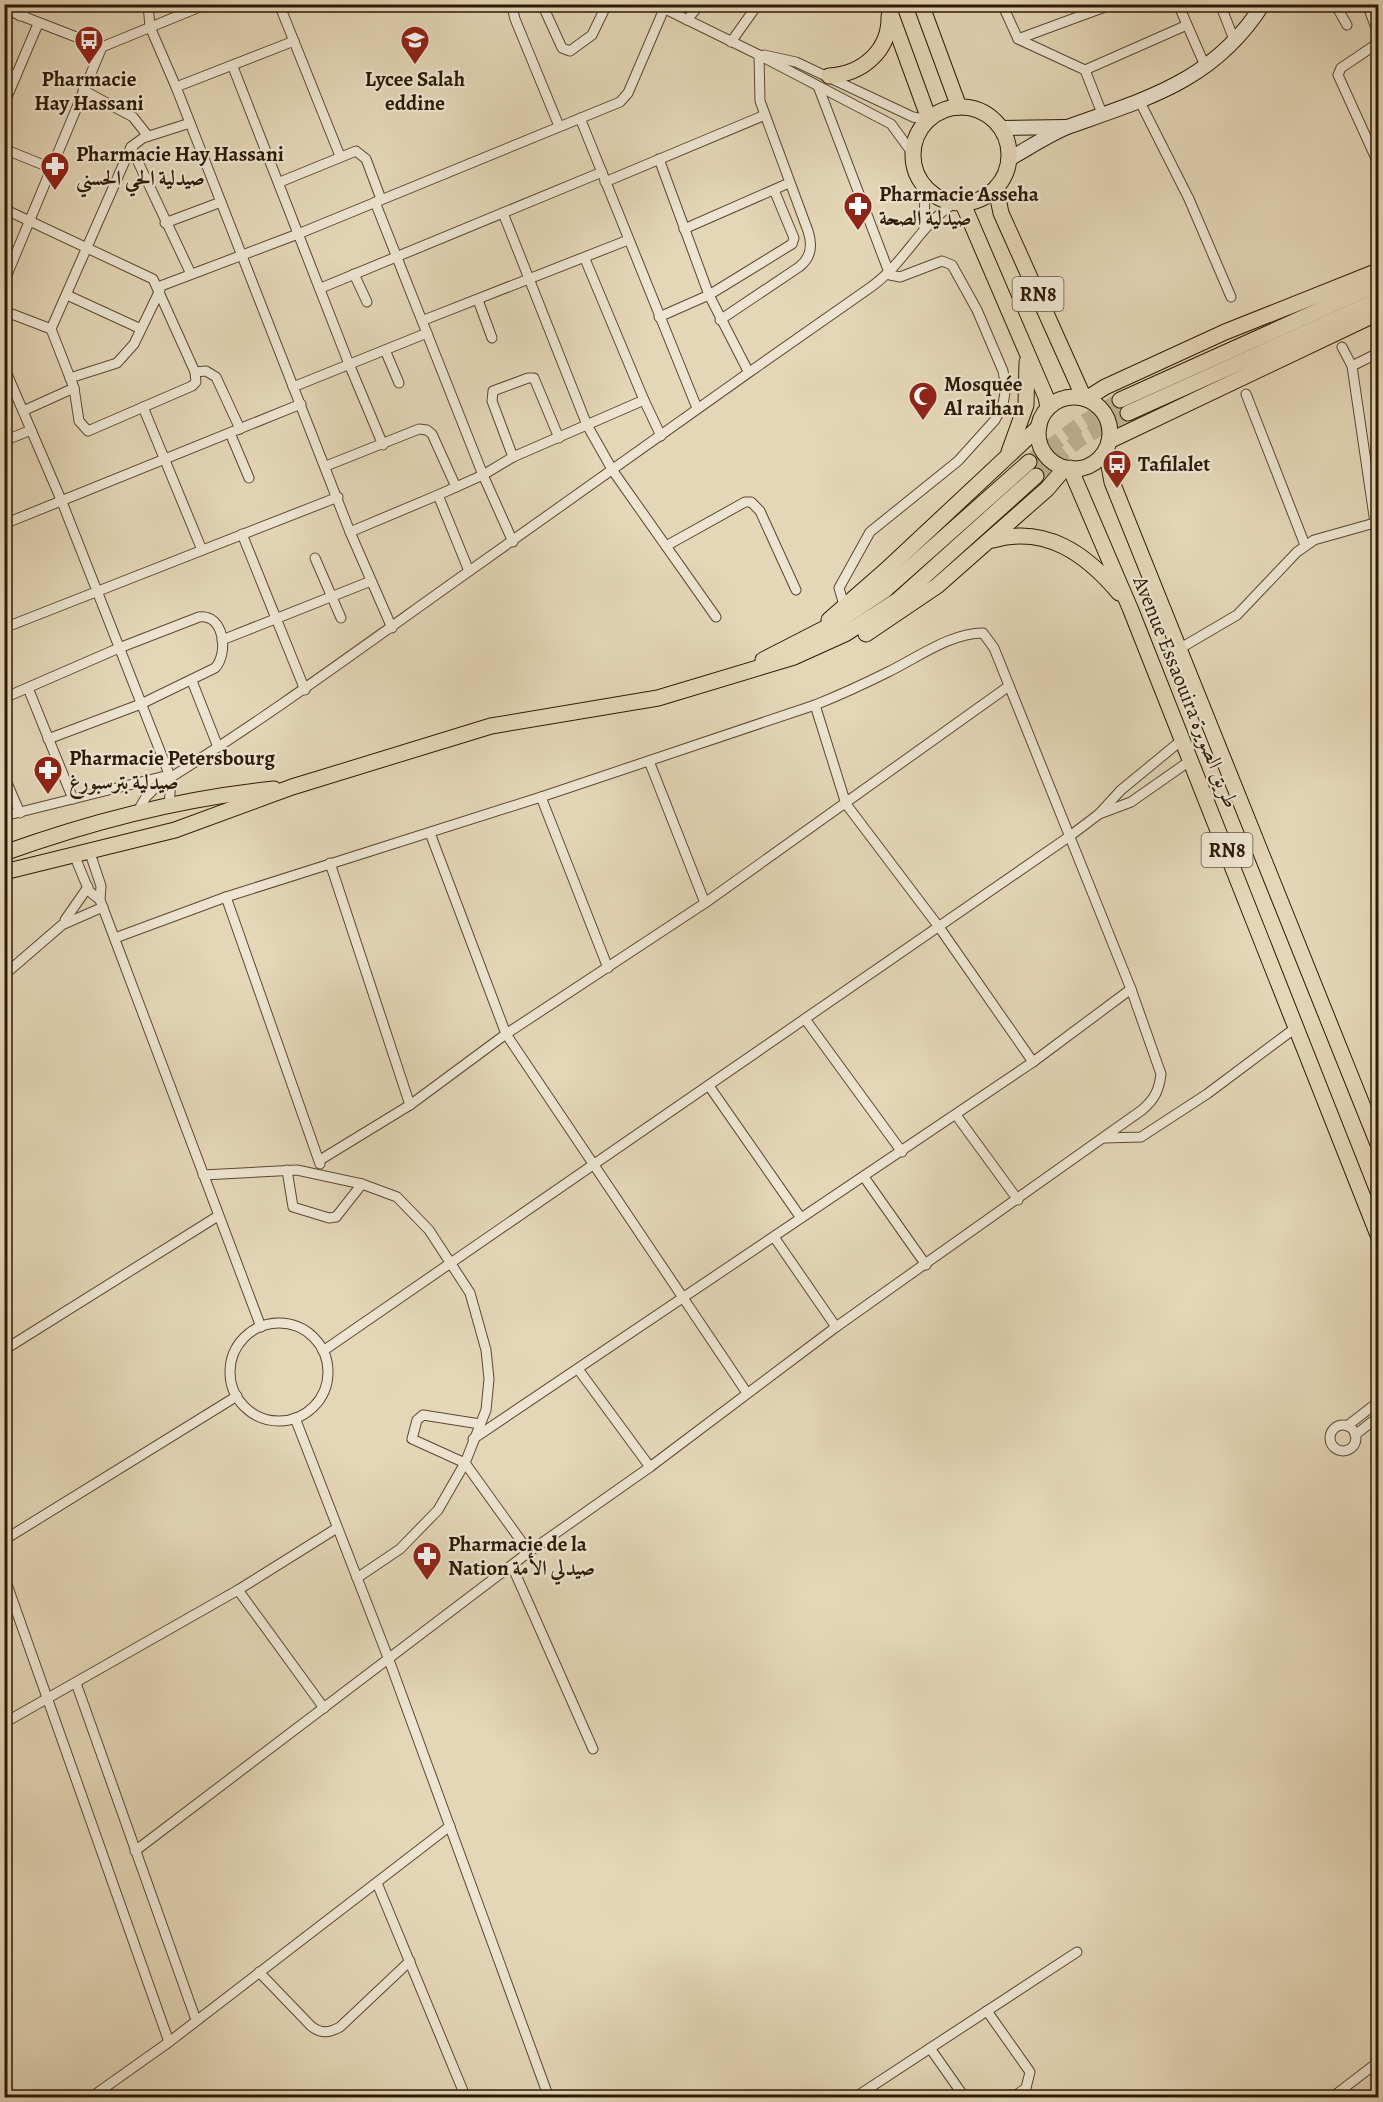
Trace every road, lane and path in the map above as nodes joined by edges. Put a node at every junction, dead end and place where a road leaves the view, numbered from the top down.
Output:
1 (29, 4) edge
2 (148, 4) edge
3 (207, 4) edge
4 (279, 4) edge
5 (516, 4) edge
6 (542, 4) edge
7 (607, 4) edge
8 (655, 4) edge
9 (700, 4) edge
10 (758, 4) edge
11 (921, 4) edge
12 (1002, 4) edge
13 (1113, 4) edge
14 (1178, 4) edge
15 (1220, 4) edge
16 (1263, 4) edge
17 (1335, 4) edge
18 (1367, 4) edge
19 (888, 7) edge
20 (4, 9) edge
21 (664, 9) junction
22 (20, 16) junction
23 (687, 20) junction
24 (38, 24) junction
25 (1187, 25) junction
26 (1347, 25) dead end
27 (150, 27) junction
28 (1378, 33) edge
29 (1018, 39) junction
30 (294, 41) junction
31 (731, 42) junction
32 (1235, 42) junction
33 (1378, 43) edge
34 (102, 47) junction
35 (759, 55) junction
36 (232, 67) junction
37 (1206, 68) junction
38 (1085, 70) junction
39 (4, 71) edge
40 (16, 76) junction
41 (823, 81) junction
42 (176, 87) junction
43 (83, 90) junction
44 (1140, 102) junction
45 (4, 104) edge
46 (959, 107) junction
47 (765, 115) junction
48 (1103, 116) junction
49 (580, 118) junction
50 (929, 119) junction
51 (190, 123) junction
52 (559, 126) junction
53 (1068, 127) junction
54 (1001, 128) junction
55 (148, 136) junction
56 (131, 147) junction
57 (4, 149) edge
58 (914, 153) junction
59 (340, 156) junction
60 (659, 159) junction
61 (1009, 159) junction
62 (1378, 163) edge
63 (51, 168) junction
64 (604, 177) junction
65 (280, 182) junction
66 (789, 183) junction
67 (925, 188) junction
68 (996, 189) junction
69 (774, 190) junction
70 (378, 200) junction
71 (221, 202) junction
72 (959, 204) junction
73 (4, 209) edge
74 (502, 213) junction
75 (30, 220) junction
76 (165, 223) junction
77 (684, 230) junction
78 (923, 231) junction
79 (298, 234) junction
80 (627, 240) junction
81 (87, 246) junction
82 (240, 255) junction
83 (398, 256) junction
84 (585, 258) junction
85 (1378, 271) edge
86 (889, 273) junction
87 (190, 274) junction
88 (354, 274) junction
89 (529, 280) junction
90 (4, 282) edge
91 (1378, 284) edge
92 (159, 288) junction
93 (321, 288) junction
94 (67, 295) junction
95 (709, 295) junction
96 (1231, 297) dead end
97 (478, 300) junction
98 (1378, 300) edge
99 (366, 303) dead end
100 (4, 311) edge
101 (1378, 313) edge
102 (659, 316) junction
103 (424, 320) junction
104 (720, 320) junction
105 (51, 329) junction
106 (141, 329) junction
107 (427, 333) junction
108 (492, 338) dead end
109 (1342, 347) dead end
110 (1025, 348) junction
111 (385, 350) junction
112 (1378, 353) edge
113 (349, 364) junction
114 (1352, 366) junction
115 (4, 367) edge
116 (748, 371) junction
117 (195, 372) junction
118 (72, 383) junction
119 (399, 383) dead end
120 (294, 387) junction
121 (1246, 394) dead end
122 (1085, 398) junction
123 (644, 400) junction
124 (301, 404) junction
125 (143, 407) junction
126 (697, 408) junction
127 (1048, 408) junction
128 (23, 411) junction
129 (587, 425) junction
130 (1039, 427) junction
131 (240, 429) junction
132 (31, 430) junction
133 (230, 433) junction
134 (661, 436) junction
135 (559, 438) junction
136 (4, 441) edge
137 (383, 444) junction
138 (1107, 445) junction
139 (513, 457) junction
140 (165, 458) junction
141 (1005, 460) junction
142 (1029, 462) tunnel mouth
143 (326, 466) junction
144 (1068, 468) junction
145 (613, 471) junction
146 (483, 475) junction
147 (1036, 476) tunnel mouth
148 (249, 478) dead end
149 (456, 487) junction
150 (438, 495) junction
151 (338, 497) junction
152 (62, 502) junction
153 (1376, 522) edge
154 (4, 524) edge
155 (350, 532) junction
156 (242, 534) junction
157 (990, 540) junction
158 (513, 542) junction
159 (1305, 545) junction
160 (666, 546) junction
161 (202, 550) junction
162 (315, 558) dead end
163 (469, 571) junction
164 (371, 581) junction
165 (796, 590) dead end
166 (96, 591) junction
167 (332, 596) junction
168 (844, 605) junction
169 (1130, 608) junction
170 (716, 617) dead end
171 (276, 618) junction
172 (341, 618) dead end
173 (4, 628) edge
174 (392, 628) junction
175 (823, 637) junction
176 (222, 640) junction
177 (119, 648) junction
178 (1179, 649) junction
179 (192, 681) junction
180 (1009, 686) junction
181 (28, 688) junction
182 (305, 690) junction
183 (4, 698) edge
184 (141, 704) junction
185 (815, 705) junction
186 (48, 739) junction
187 (1183, 739) junction
188 (218, 747) junction
189 (1191, 760) junction
190 (649, 761) junction
191 (4, 776) edge
192 (170, 777) junction
193 (292, 787) junction
194 (541, 797) junction
195 (73, 800) junction
196 (846, 804) junction
197 (169, 807) junction
198 (20, 813) junction
199 (136, 814) junction
200 (1099, 814) junction
201 (4, 816) edge
202 (175, 830) junction
203 (68, 831) junction
204 (430, 832) junction
205 (1070, 836) junction
206 (4, 853) edge
207 (79, 856) junction
208 (330, 863) junction
209 (4, 872) edge
210 (88, 887) junction
211 (226, 897) junction
212 (705, 903) junction
213 (101, 904) junction
214 (62, 925) junction
215 (939, 927) junction
216 (115, 938) junction
217 (608, 968) junction
218 (4, 975) edge
219 (1131, 989) junction
220 (805, 1019) junction
221 (1298, 1026) junction
222 (506, 1034) junction
223 (1033, 1062) junction
224 (709, 1086) junction
225 (410, 1105) junction
226 (956, 1115) junction
227 (1104, 1138) junction
228 (1378, 1144) edge
229 (902, 1152) junction
230 (320, 1160) junction
231 (592, 1166) junction
232 (287, 1170) junction
233 (321, 1173) junction
234 (203, 1174) junction
235 (864, 1177) junction
236 (362, 1184) junction
237 (1018, 1200) junction
238 (218, 1216) junction
239 (801, 1218) junction
240 (1378, 1235) edge
241 (774, 1237) junction
242 (926, 1265) junction
243 (451, 1266) junction
244 (681, 1297) junction
245 (261, 1326) junction
246 (836, 1327) junction
247 (4, 1350) edge
248 (323, 1352) junction
249 (578, 1369) junction
250 (747, 1394) junction
251 (237, 1396) junction
252 (1378, 1402) edge
253 (1378, 1417) edge
254 (295, 1418) junction
255 (480, 1424) junction
256 (1347, 1426) junction
257 (1355, 1435) junction
258 (473, 1439) junction
259 (465, 1463) junction
260 (650, 1467) junction
261 (337, 1528) junction
262 (4, 1540) edge
263 (529, 1552) junction
264 (512, 1566) junction
265 (4, 1576) edge
266 (357, 1578) junction
267 (238, 1590) junction
268 (389, 1660) junction
269 (76, 1683) junction
270 (48, 1699) junction
271 (324, 1708) junction
272 (4, 1723) edge
273 (593, 1749) dead end
274 (450, 1826) junction
275 (135, 1851) junction
276 (377, 1883) junction
277 (1077, 1952) dead end
278 (410, 1961) junction
279 (259, 1972) junction
280 (987, 2011) junction
281 (196, 2020) junction
282 (169, 2042) junction
283 (930, 2048) junction
284 (1378, 2062) edge
285 (90, 2097) edge
286 (466, 2097) edge
287 (549, 2097) edge
288 (854, 2097) edge
289 (965, 2097) edge
290 (1012, 2097) edge
291 (1331, 2097) edge

1 - 22 street
2 - 27 street
3 - 27 street
4 - 30 street
5 - 52 street
6 - 7 street
8 - 21 street
9 - 23 street
10 - 31 street
11 - 46 main road
12 - 29 street
13 - 29 street
14 - 25 street
15 - 32 street
16 - 32 street
17 - 26 street
18 - 28 street
19 - 41 main road
19 - 50 main road
20 - 22 street
21 - 23 street
21 - 49 street
22 - 24 street
23 - 31 street
24 - 34 street
24 - 40 street
25 - 37 street
25 - 38 street
27 - 34 street
27 - 42 street
29 - 38 street
30 - 36 street
30 - 59 street
31 - 35 street
32 - 37 street
33 - 62 street
34 - 43 street
35 - 41 street
35 - 41 street
35 - 47 street
36 - 42 street
36 - 65 street
37 - 44 street
38 - 48 street
39 - 40 street
40 - 45 street
41 - 50 street
41 - 58 street
41 - 86 street
42 - 51 street
43 - 55 street
43 - 63 street
44 - 48 street
44 - 96 street
46 - 50 main road
46 - 54 main road
47 - 60 street
47 - 66 street
48 - 53 street
49 - 52 street
49 - 64 street
50 - 58 main road
51 - 55 street
51 - 71 street
52 - 70 street
53 - 54 street
53 - 61 street
54 - 61 main road
55 - 56 street
56 - 76 street
56 - 81 street
57 - 63 street
58 - 67 main road
59 - 65 street
59 - 70 street
60 - 64 street
60 - 77 street
61 - 68 main road
63 - 75 street
64 - 74 street
64 - 80 street
65 - 79 street
66 - 69 street
66 - 104 street
67 - 72 main road
67 - 78 street
68 - 72 main road
68 - 122 main road, RN8
69 - 77 street
69 - 95 street
70 - 79 street
70 - 83 street
71 - 76 street
71 - 82 street
72 - 78 street
72 - 110 main road, RN8
73 - 75 street
74 - 83 street
74 - 89 street
75 - 81 street
75 - 90 street
76 - 87 street
77 - 95 street
78 - 86 street
79 - 82 street
79 - 93 street
80 - 84 street
80 - 102 street
81 - 92 street
81 - 94 street
82 - 87 street
82 - 120 street
83 - 88 street
83 - 103 street
84 - 89 street
84 - 123 street
85 - 122 main road
86 - 116 street
86 - 168 street
87 - 92 street
88 - 93 street
88 - 99 street
89 - 97 street
89 - 129 street
91 - 98 main road
92 - 106 street
92 - 117 street
93 - 113 street
94 - 105 street
94 - 106 street
95 - 102 street
95 - 104 street
97 - 103 street
97 - 108 street
100 - 105 street
101 - 138 main road
102 - 126 street
103 - 107 street
104 - 116 street
105 - 118 street
106 - 118 street
107 - 111 street
107 - 146 street
109 - 114 street
110 - 127 main road, RN8
110 - 141 main road
111 - 113 street
111 - 119 street
112 - 114 street
113 - 120 street
113 - 137 street
114 - 153 street
115 - 128 street
116 - 126 street
117 - 125 street
117 - 131 street
118 - 125 street
118 - 128 street
120 - 124 street
121 - 159 street
122 - 127 main road
122 - 138 main road
123 - 129 street
123 - 134 street
124 - 131 street
124 - 143 street
125 - 140 street
126 - 134 street
127 - 130 main road
128 - 132 street
129 - 135 street
129 - 145 street
130 - 141 main road
130 - 144 main road
131 - 133 street
132 - 136 street
132 - 152 street
133 - 140 street
133 - 148 street
134 - 145 street
135 - 139 street
135 - 139 street
137 - 143 street
137 - 149 street
138 - 144 main road
138 - 178 main road, Avenue Essaouira طريق الصويرة / RN8
139 - 146 street
140 - 152 street
140 - 161 street
141 - 168 main road
142 - 175 main road
143 - 151 street
144 - 157 main road
144 - 169 main road, Avenue Essaouira طريق الصويرة / RN8
145 - 158 street
145 - 160 street
146 - 149 street
146 - 158 street
147 - 175 main road
149 - 150 street
150 - 155 street
150 - 163 street
151 - 155 street
151 - 156 street
152 - 154 street
152 - 166 street
153 - 159 street
155 - 164 street
156 - 161 street
156 - 171 street
157 - 169 main road
157 - 175 main road
158 - 163 street
159 - 178 street
160 - 165 street
160 - 170 street
161 - 166 street
162 - 167 street
163 - 174 street
164 - 167 street
164 - 174 street
166 - 173 street
166 - 177 street
167 - 171 street
167 - 172 street
168 - 175 main road
169 - 187 main road, Avenue Essaouira طريق الصويرة / RN8
171 - 176 street
171 - 182 street
174 - 182 street
175 - 193 main road
176 - 177 street
176 - 179 street
177 - 181 street
177 - 184 street
178 - 228 main road, Avenue Essaouira طريق الصويرة / RN8
179 - 184 street
179 - 188 street
180 - 185 street
180 - 196 street
180 - 205 street
181 - 183 street
181 - 186 street
182 - 188 street
184 - 186 street
184 - 192 street
185 - 190 street
185 - 196 street
186 - 195 street
187 - 189 main road, Avenue Essaouira طريق الصويرة / RN8
187 - 200 street
188 - 192 street
189 - 200 street
189 - 221 main road, Avenue Essaouira طريق الصويرة / RN8
190 - 194 street
190 - 212 street
191 - 198 street
192 - 195 street
192 - 197 street
192 - 199 street
193 - 197 main road
193 - 202 main road
194 - 204 street
194 - 217 street
195 - 198 street
196 - 212 street
196 - 215 street
197 - 199 main road
197 - 202 main road
198 - 201 street
199 - 203 main road
200 - 205 street
202 - 207 main road
203 - 206 main road
203 - 207 main road
204 - 208 street
204 - 222 street
205 - 215 street
205 - 219 street
207 - 209 main road
207 - 210 street
207 - 213 street
208 - 211 street
208 - 225 street
210 - 213 street
210 - 214 street
211 - 216 street
211 - 230 street
212 - 217 street
213 - 214 street
213 - 216 street
214 - 218 street
215 - 220 street
215 - 223 street
216 - 234 street
217 - 222 street
219 - 223 street
219 - 227 street
220 - 224 street
220 - 229 street
221 - 227 street
221 - 240 main road, Avenue Essaouira طريق الصويرة / RN8
222 - 225 street
222 - 231 street
223 - 226 street
224 - 231 street
224 - 239 street
225 - 230 street
226 - 229 street
226 - 237 street
227 - 237 street
229 - 235 street
230 - 233 street
231 - 243 street
231 - 244 street
232 - 233 street
232 - 234 street
232 - 236 street
233 - 236 street
234 - 238 street
235 - 239 street
235 - 242 street
236 - 243 street
237 - 242 street
238 - 245 street
238 - 247 street
239 - 241 street
241 - 244 street
241 - 246 street
242 - 246 street
243 - 248 street
243 - 255 street
244 - 249 street
244 - 250 street
245 - 248 street
245 - 251 street
246 - 250 street
248 - 254 street
249 - 258 street
249 - 260 street
250 - 260 street
251 - 254 street
251 - 262 street
252 - 256 street
253 - 257 street
254 - 261 street
255 - 258 street
255 - 259 street
256 - 257 street
256 - 257 street
258 - 259 street
259 - 263 street
259 - 266 street
260 - 263 street
261 - 266 street
261 - 267 street
263 - 264 street
264 - 268 street
264 - 273 street
265 - 270 street
266 - 268 street
267 - 269 street
267 - 271 street
268 - 271 street
268 - 274 street
269 - 270 street
269 - 275 street
270 - 272 street
270 - 282 street
271 - 275 street
274 - 276 street
274 - 287 street
275 - 281 street
276 - 278 street
276 - 279 street
277 - 280 street
278 - 279 street
278 - 286 street
279 - 281 street
280 - 283 street
280 - 290 street
281 - 282 street
282 - 285 street
283 - 288 street
283 - 289 street
284 - 291 street

